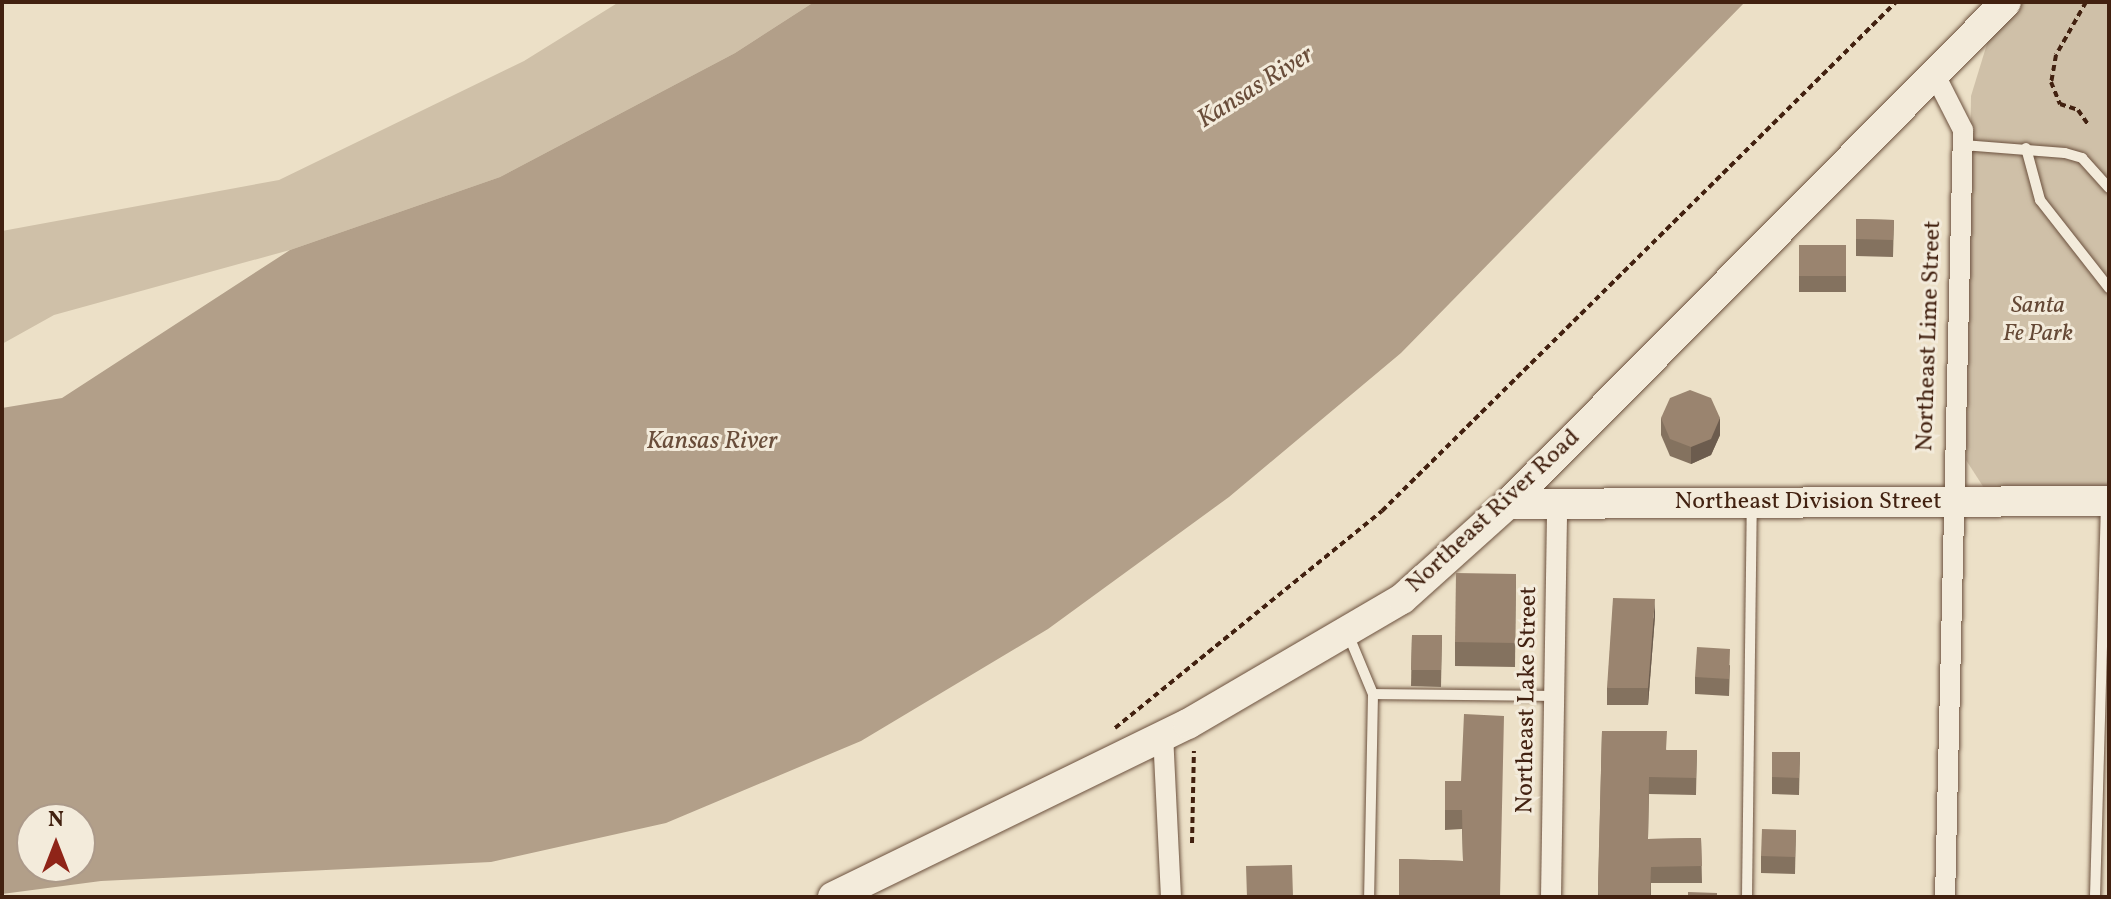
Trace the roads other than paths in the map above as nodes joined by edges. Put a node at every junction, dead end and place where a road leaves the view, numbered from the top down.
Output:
1 (2006, 2) edge
2 (1934, 73) junction
3 (1963, 145) junction
4 (2026, 148) junction
5 (2109, 188) edge
6 (2109, 288) edge
7 (2107, 501) edge
8 (1951, 502) junction
9 (1752, 503) junction
10 (1508, 504) junction
11 (1557, 504) junction
12 (1348, 634) junction
13 (1373, 694) junction
14 (1554, 696) junction
15 (1163, 734) junction
16 (833, 897) edge
17 (1171, 897) edge
18 (1369, 897) edge
19 (1551, 897) edge
20 (1747, 897) edge
21 (1945, 897) edge
22 (2095, 897) edge

1 - 2 street, Northeast River Road
2 - 3 street, Northeast Lime Street
2 - 10 street, Northeast River Road
3 - 4 lane
3 - 8 street, Northeast Lime Street
4 - 5 lane
4 - 6 lane
7 - 8 street, Northeast Division Street
7 - 22 lane
8 - 9 street, Northeast Division Street
8 - 21 street, Northeast Lime Street
9 - 11 street, Northeast Division Street
9 - 20 lane
10 - 11 street, Northeast Division Street
10 - 12 street, Northeast River Road
11 - 14 street, Northeast Lake Street
12 - 13 lane
12 - 15 street, Northeast River Road
13 - 14 lane
13 - 18 lane
14 - 19 street, Northeast Lake Street
15 - 16 street, Northeast River Road
15 - 17 street

